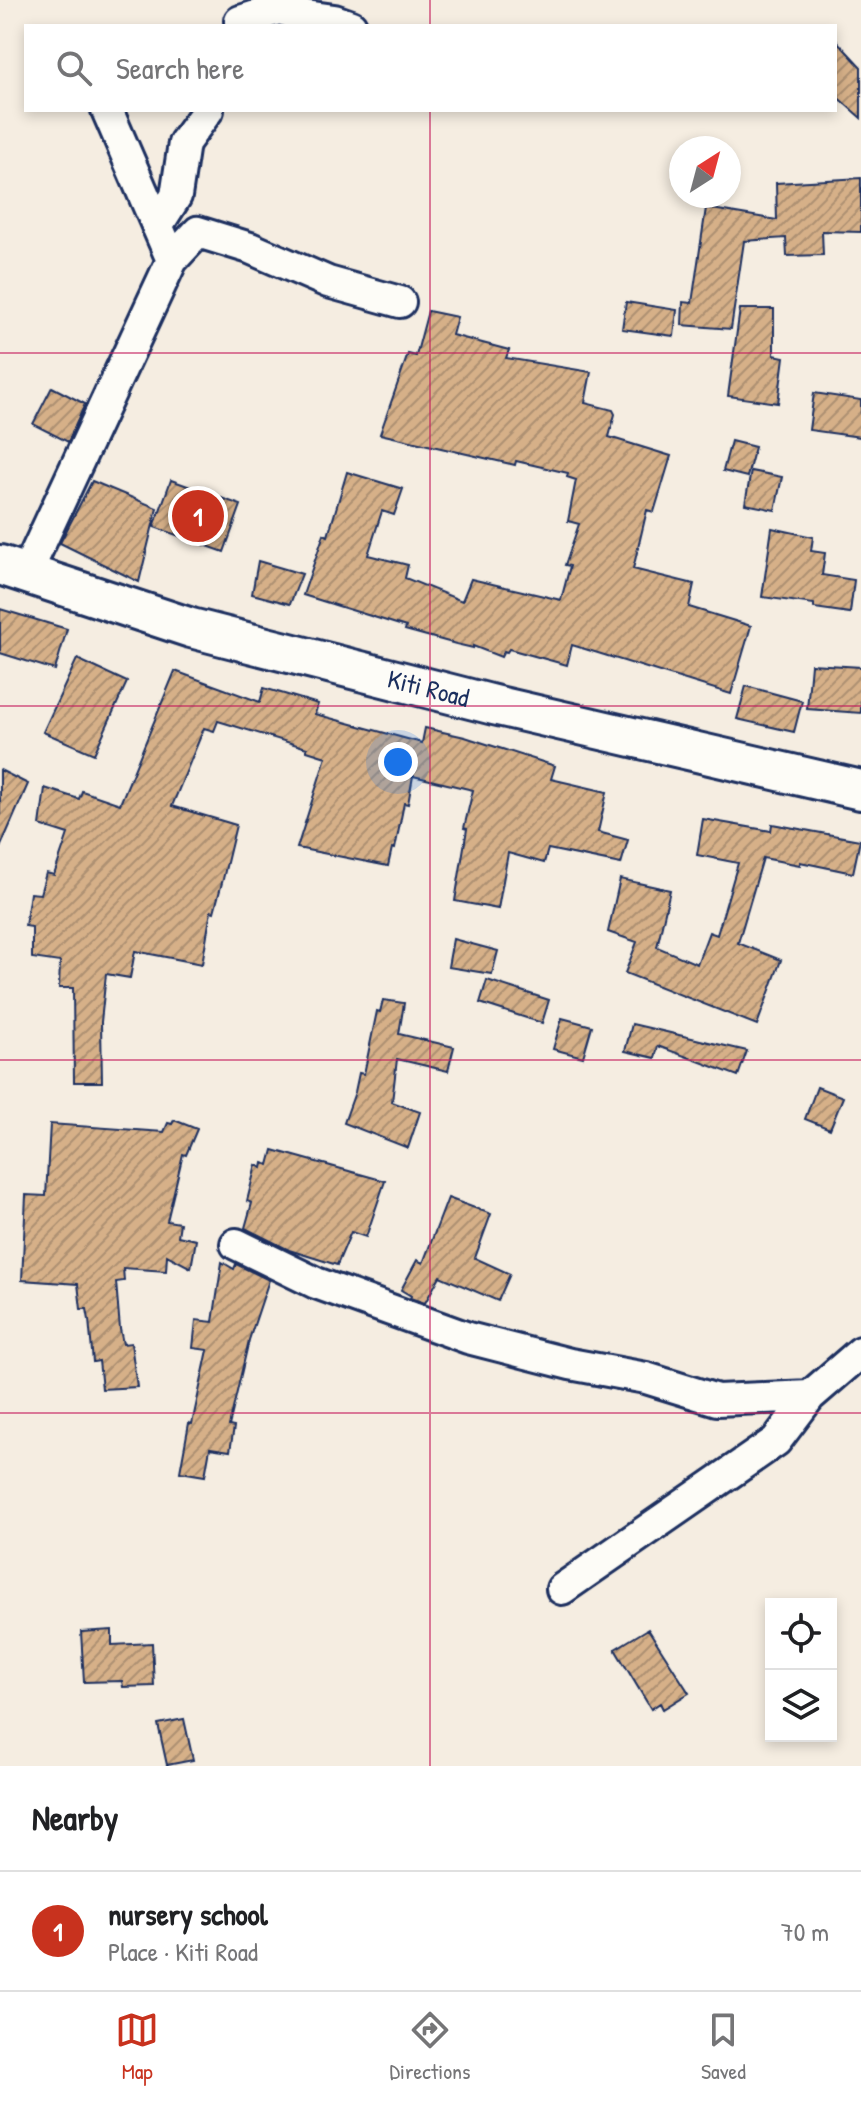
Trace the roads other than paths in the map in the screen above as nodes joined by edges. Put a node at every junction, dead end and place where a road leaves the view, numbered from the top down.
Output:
1 (240, 16) edge
2 (345, 24) edge
3 (108, 112) edge
4 (207, 112) edge
5 (157, 226) junction
6 (172, 260) junction
7 (400, 302) dead end
8 (13, 570) edge
9 (861, 790) edge
10 (236, 1244) dead end
11 (861, 1352) edge
12 (810, 1396) junction
13 (562, 1589) dead end

1 - 2 street
3 - 5 street
4 - 5 street
5 - 6 street
6 - 7 street
6 - 8 street
8 - 9 street, Kiti Road
10 - 12 street
11 - 12 street
12 - 13 street

